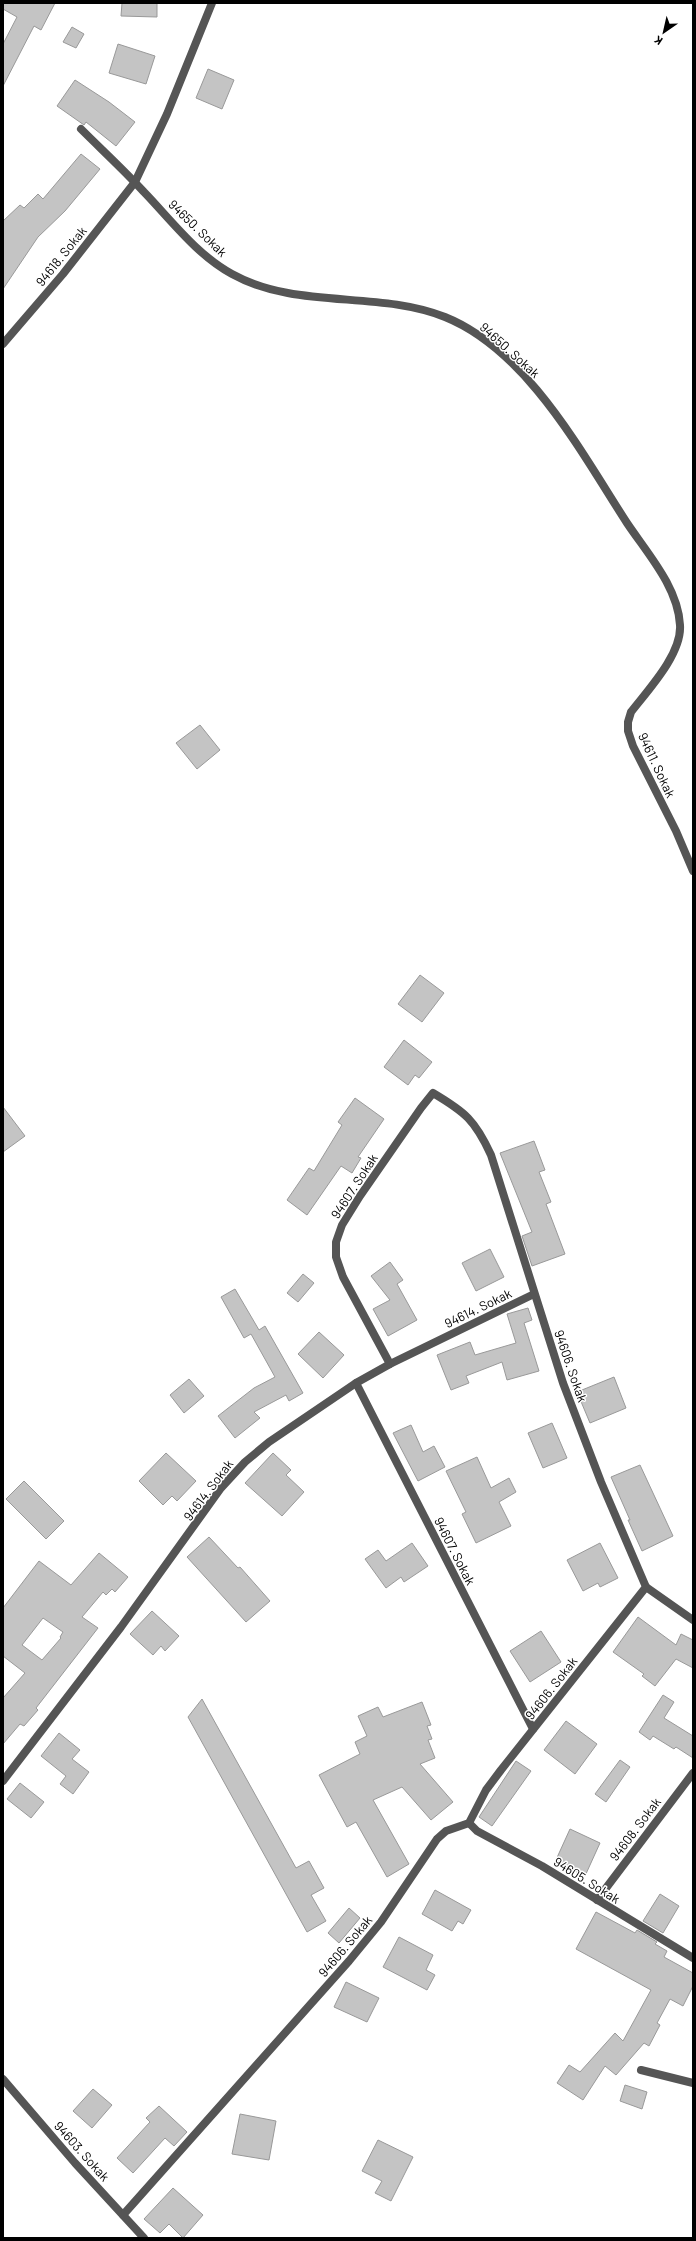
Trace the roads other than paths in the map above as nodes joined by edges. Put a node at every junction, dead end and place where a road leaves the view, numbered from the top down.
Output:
1 (212, 3) edge
2 (81, 129) dead end
3 (135, 182) junction
4 (3, 344) edge
5 (674, 654) joint
6 (693, 871) edge
7 (433, 1094) joint
8 (534, 1294) junction
9 (390, 1364) junction
10 (356, 1383) junction
11 (646, 1587) junction
12 (693, 1620) edge
13 (533, 1729) junction
14 (693, 1773) edge
15 (3, 1782) edge
16 (469, 1823) junction
17 (597, 1900) junction
18 (693, 1958) edge
19 (641, 2070) dead end
20 (3, 2079) edge
21 (693, 2083) edge
22 (123, 2215) junction
23 (144, 2238) edge

1 - 3 street, 94618. Sokak
2 - 3 street
3 - 4 street, 94618. Sokak
3 - 5 street, 94650. Sokak
5 - 6 street, 94611. Sokak
7 - 8 street, 94606. Sokak
7 - 9 street, 94607. Sokak
8 - 9 street, 94614. Sokak
8 - 11 street, 94606. Sokak
9 - 10 street, 94614. Sokak
10 - 13 street, 94607. Sokak
10 - 15 street, 94614. Sokak
11 - 12 street
11 - 13 street, 94606. Sokak
13 - 16 street, 94606. Sokak
14 - 17 street, 94608. Sokak
16 - 17 street, 94605. Sokak
16 - 22 street, 94606. Sokak
17 - 18 street, 94605. Sokak
19 - 21 street
20 - 22 street, 94603. Sokak
22 - 23 street, 94603. Sokak

